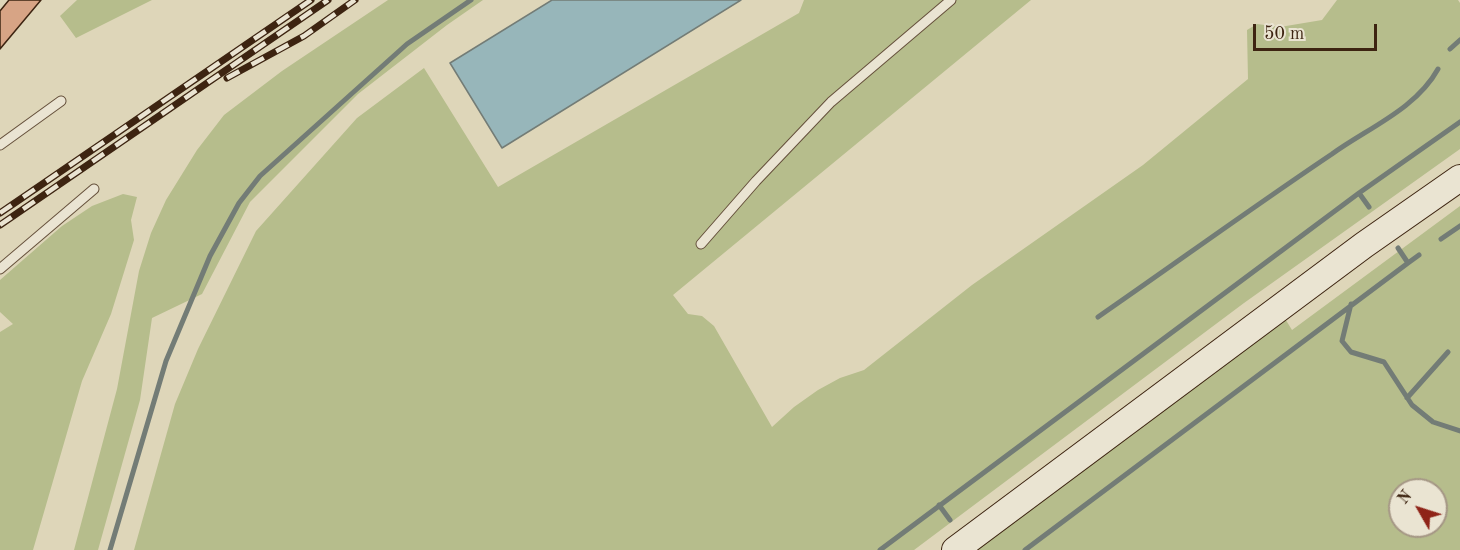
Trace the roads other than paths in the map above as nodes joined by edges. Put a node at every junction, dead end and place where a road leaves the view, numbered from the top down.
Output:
1 (951, 0) edge
2 (61, 101) dead end
3 (0, 145) edge
4 (1460, 178) edge
5 (94, 189) dead end
6 (701, 244) dead end
7 (0, 269) edge
8 (955, 550) edge

1 - 6 lane
2 - 3 lane
4 - 8 main road
5 - 7 lane

